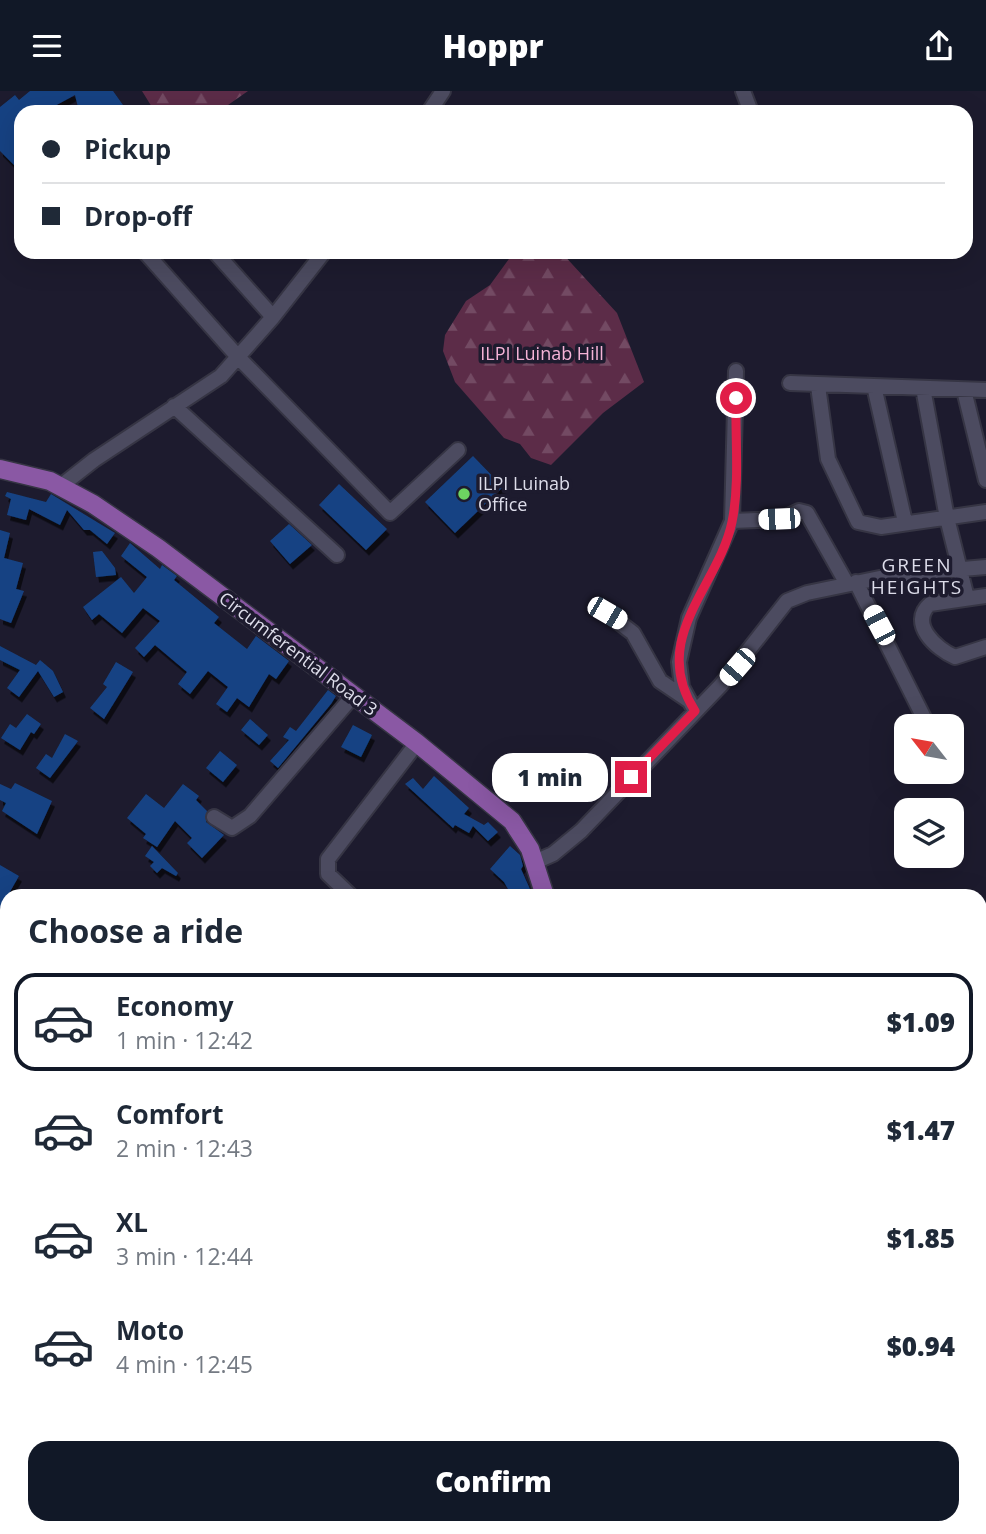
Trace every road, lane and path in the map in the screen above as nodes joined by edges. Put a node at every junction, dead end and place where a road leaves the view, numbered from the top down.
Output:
1 (151, 259) edge
2 (221, 259) edge
3 (319, 259) edge
4 (273, 317) junction
5 (239, 358) junction
6 (736, 371) dead end
7 (790, 383) dead end
8 (818, 386) junction
9 (874, 386) junction
10 (923, 388) junction
11 (964, 390) junction
12 (986, 390) edge
13 (174, 407) junction
14 (458, 450) dead end
15 (0, 468) edge
16 (986, 480) edge
17 (61, 486) junction
18 (986, 512) edge
19 (947, 518) junction
20 (732, 521) junction
21 (905, 522) junction
22 (337, 555) dead end
23 (986, 567) edge
24 (959, 570) junction
25 (851, 583) junction
26 (986, 596) edge
27 (967, 598) junction
28 (607, 613) dead end
29 (986, 647) edge
30 (354, 696) junction
31 (692, 706) junction
32 (922, 714) edge
33 (417, 743) junction
34 (214, 817) dead end
35 (534, 862) junction
36 (344, 889) edge
37 (543, 889) edge

1 - 5 street
2 - 4 street
3 - 4 street
4 - 5 street
5 - 13 street
5 - 14 street
6 - 20 street
7 - 8 street
8 - 9 street
8 - 21 street
9 - 10 street
9 - 21 street
10 - 11 street
10 - 19 street
11 - 12 street
11 - 16 street
13 - 17 street
13 - 22 street
15 - 17 main road, Circumferential Road 3
17 - 30 main road, Circumferential Road 3
18 - 19 street
19 - 21 street
19 - 24 street
20 - 25 street
20 - 31 street
23 - 24 street
24 - 25 street
24 - 27 street
25 - 31 street
25 - 32 street
26 - 27 street
27 - 29 street
28 - 31 street
30 - 33 main road, Circumferential Road 3
30 - 34 street
31 - 35 street
33 - 35 main road, Circumferential Road 3
33 - 36 street
35 - 37 main road, Circumferential Road 3

